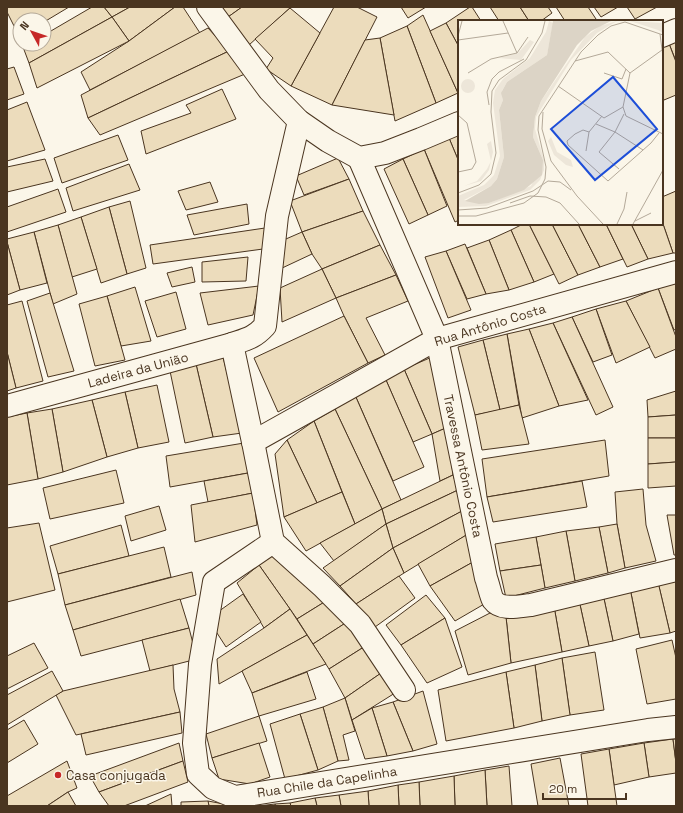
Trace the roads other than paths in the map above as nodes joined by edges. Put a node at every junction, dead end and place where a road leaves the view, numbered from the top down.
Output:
1 (208, 7) edge
2 (676, 30) edge
3 (663, 36) edge
4 (299, 121) junction
5 (458, 123) edge
6 (359, 158) junction
7 (676, 272) edge
8 (437, 339) junction
9 (232, 344) junction
10 (7, 406) edge
11 (253, 442) junction
12 (273, 542) junction
13 (676, 570) edge
14 (404, 690) dead end
15 (676, 727) edge

1 - 4 street
2 - 3 street
4 - 6 street
4 - 9 street, Ladeira da União
5 - 6 street
6 - 8 street, Travessa Antônio Costa
7 - 8 street, Rua Antônio Costa
8 - 11 street, Rua Antônio Costa
8 - 13 street, Travessa Antônio Costa
9 - 10 street, Ladeira da União
9 - 11 street
11 - 12 street
12 - 14 street
12 - 15 street, Rua Chile da Capelinha

